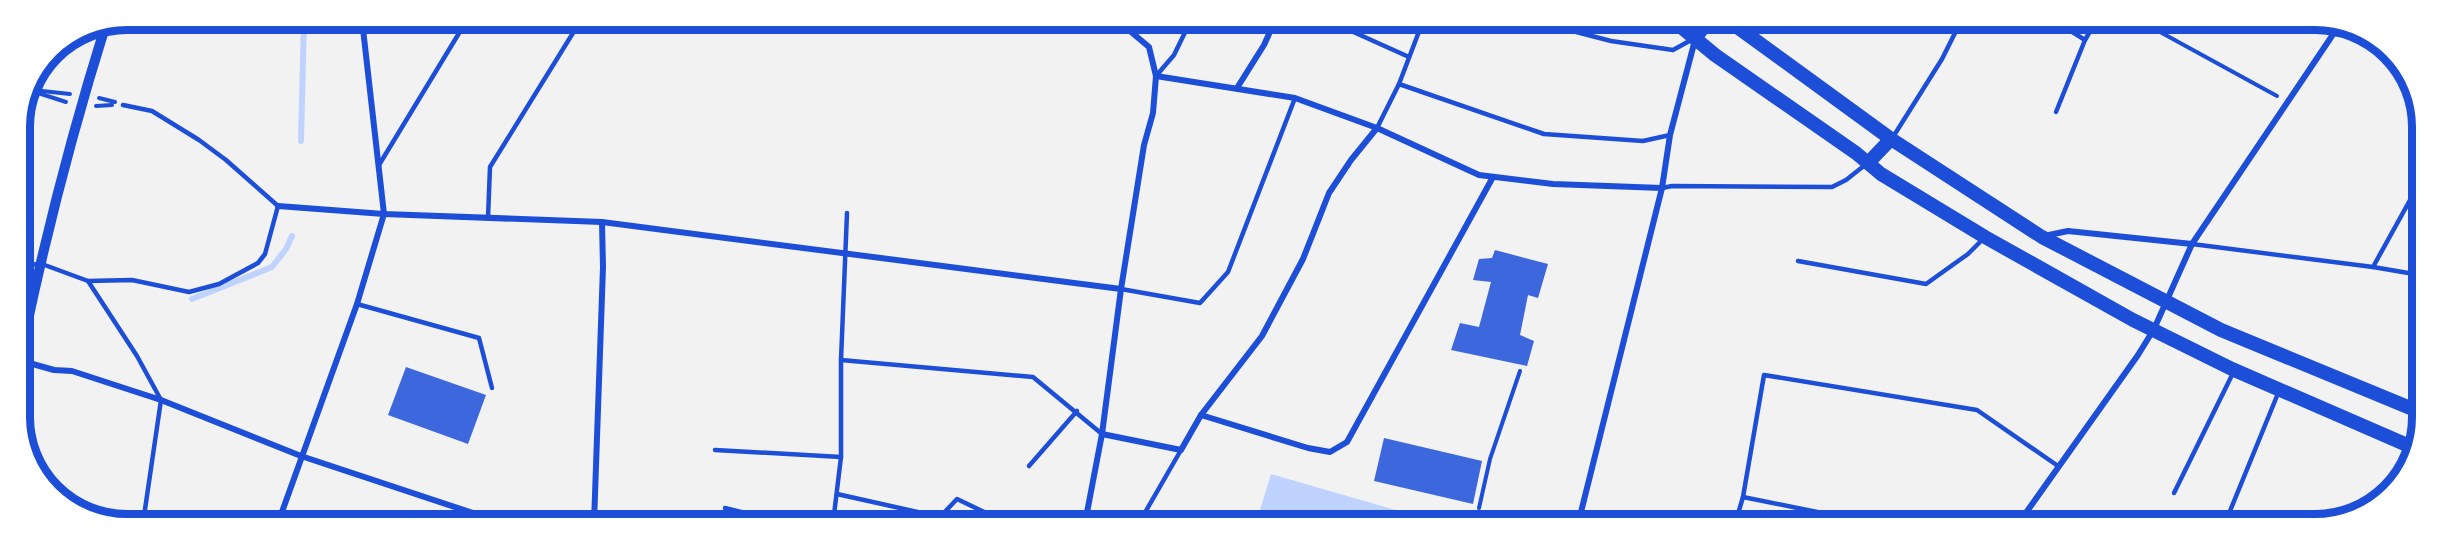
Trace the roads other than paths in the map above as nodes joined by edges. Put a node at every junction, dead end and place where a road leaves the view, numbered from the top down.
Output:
1 (363, 30) edge
2 (461, 30) edge
3 (575, 30) edge
4 (1129, 30) edge
5 (1186, 30) edge
6 (1271, 30) edge
7 (1349, 30) edge
8 (1420, 30) edge
9 (1569, 30) edge
10 (1686, 30) edge
11 (1702, 30) edge
12 (1741, 30) edge
13 (1956, 30) edge
14 (2069, 30) edge
15 (2091, 30) edge
16 (2335, 32) edge
17 (102, 34) edge
18 (1696, 38) junction
19 (2085, 40) junction
20 (1409, 57) junction
21 (1156, 76) junction
22 (1399, 84) junction
23 (1237, 88) junction
24 (1295, 98) junction
25 (123, 105) road end
26 (2056, 112) dead end
27 (1377, 128) junction
28 (1670, 135) junction
29 (1891, 139) junction
30 (1868, 163) junction
31 (379, 165) junction
32 (1493, 177) junction
33 (1662, 188) junction
34 (2412, 196) edge
35 (278, 206) junction
36 (848, 213) dead end
37 (384, 214) junction
38 (488, 218) junction
39 (602, 222) junction
40 (1984, 237) junction
41 (2042, 237) junction
42 (2192, 244) junction
43 (845, 254) junction
44 (1798, 261) dead end
45 (42, 264) junction
46 (30, 265) edge
47 (2373, 267) junction
48 (2412, 274) edge
49 (88, 281) junction
50 (1121, 289) junction
51 (2166, 302) junction
52 (357, 304) junction
53 (30, 316) edge
54 (2154, 329) junction
55 (841, 360) junction
56 (30, 364) edge
57 (2235, 370) junction
58 (492, 388) dead end
59 (2279, 391) junction
60 (161, 400) junction
61 (2412, 408) edge
62 (1077, 411) junction
63 (1201, 415) junction
64 (1102, 434) junction
65 (2408, 445) edge
66 (715, 450) dead end
67 (1181, 450) junction
68 (301, 456) junction
69 (842, 457) junction
70 (1029, 466) dead end
71 (2058, 466) junction
72 (2174, 493) dead end
73 (837, 494) junction
74 (1743, 496) junction
75 (725, 508) dead end
76 (2230, 512) dead end
77 (144, 514) edge
78 (281, 514) edge
79 (476, 514) edge
80 (594, 514) edge
81 (749, 514) edge
82 (834, 514) edge
83 (927, 514) edge
84 (943, 514) edge
85 (988, 514) edge
86 (1087, 514) edge
87 (1144, 514) edge
88 (1580, 514) edge
89 (1738, 514) edge
90 (1829, 514) edge
91 (2025, 514) edge

1 - 31 street
2 - 31 lane
3 - 38 lane
4 - 21 street
5 - 21 lane
6 - 23 street
7 - 20 lane
8 - 20 lane
9 - 18 lane
10 - 18 main road
11 - 18 main road
12 - 29 main road
13 - 29 lane
14 - 19 lane
15 - 19 lane
16 - 42 street
17 - 45 street
18 - 28 street
18 - 30 main road
19 - 26 lane
20 - 22 lane
21 - 23 street
21 - 50 street
22 - 27 lane
22 - 28 lane
23 - 24 street
24 - 27 street
24 - 50 lane
25 - 35 lane
27 - 32 street
27 - 63 street
28 - 33 street
29 - 30 main road
29 - 41 main road
30 - 33 lane
30 - 40 main road
31 - 37 street
32 - 33 street
32 - 63 street
33 - 88 street
34 - 47 lane
35 - 37 street
35 - 49 lane
36 - 43 lane
37 - 38 street
37 - 52 street
38 - 39 street
39 - 43 street
39 - 80 street
40 - 44 lane
40 - 54 main road
41 - 42 street
41 - 51 main road
42 - 47 lane
42 - 51 street
43 - 50 street
43 - 55 lane
45 - 46 lane
45 - 49 lane
45 - 53 street
47 - 48 lane
49 - 60 lane
50 - 64 street
51 - 54 street
51 - 61 main road
52 - 58 lane
52 - 68 street
54 - 57 main road
54 - 71 street
55 - 62 lane
55 - 69 lane
56 - 60 street
57 - 59 main road
57 - 72 lane
59 - 65 main road
59 - 76 lane
60 - 68 street
60 - 77 lane
62 - 64 lane
62 - 70 lane
63 - 67 street
64 - 67 street
64 - 86 street
66 - 69 lane
67 - 87 lane
68 - 78 street
68 - 79 street
69 - 73 lane
71 - 74 lane
71 - 91 street
73 - 82 lane
73 - 83 lane
74 - 89 lane
74 - 90 lane
75 - 81 lane
84 - 85 lane

